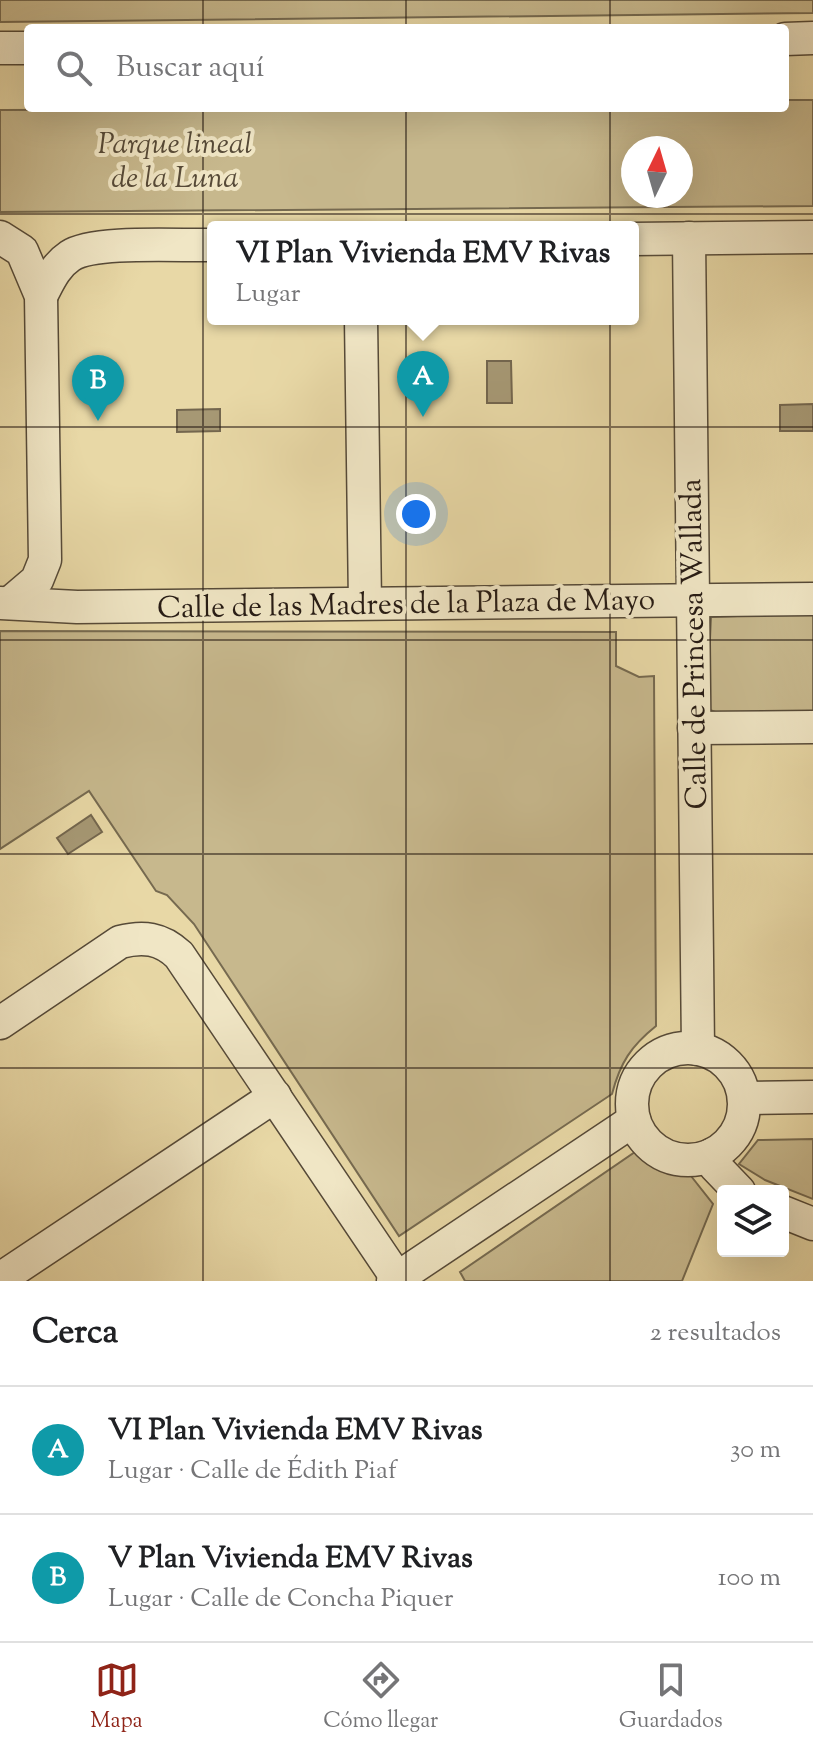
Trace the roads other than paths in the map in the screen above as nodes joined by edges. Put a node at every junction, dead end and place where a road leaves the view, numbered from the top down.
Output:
1 (813, 38) edge
2 (789, 39) edge
3 (0, 48) edge
4 (24, 48) edge
5 (0, 237) edge
6 (813, 237) edge
7 (689, 238) junction
8 (639, 239) edge
9 (207, 245) edge
10 (41, 296) junction
11 (361, 325) edge
12 (45, 560) junction
13 (813, 599) edge
14 (692, 600) junction
15 (5, 603) edge
16 (365, 603) junction
17 (77, 607) junction
18 (813, 727) edge
19 (694, 728) junction
20 (0, 1023) edge
21 (698, 1049) junction
22 (275, 1096) junction
23 (813, 1097) edge
24 (744, 1098) junction
25 (634, 1120) junction
26 (711, 1155) junction
27 (733, 1185) edge
28 (789, 1214) edge
29 (813, 1224) edge
30 (0, 1279) edge
31 (395, 1280) edge

1 - 2 street
3 - 4 street
5 - 10 street
6 - 7 street
7 - 8 street
7 - 14 street, Calle de Princesa Wallada
9 - 10 street
10 - 12 street
11 - 16 street
12 - 15 street
12 - 17 street
13 - 14 street, Calle de las Madres de la Plaza de Mayo
14 - 16 street, Calle de las Madres de la Plaza de Mayo
14 - 19 street, Calle de Princesa Wallada
15 - 17 street, Calle de las Madres de la Plaza de Mayo
16 - 17 street, Calle de las Madres de la Plaza de Mayo
18 - 19 street
19 - 21 street, Calle de Princesa Wallada
20 - 22 street
21 - 24 street
21 - 25 street
22 - 30 street
22 - 31 street
23 - 24 street
24 - 26 street
25 - 26 street
25 - 31 street
26 - 27 street
28 - 29 street

